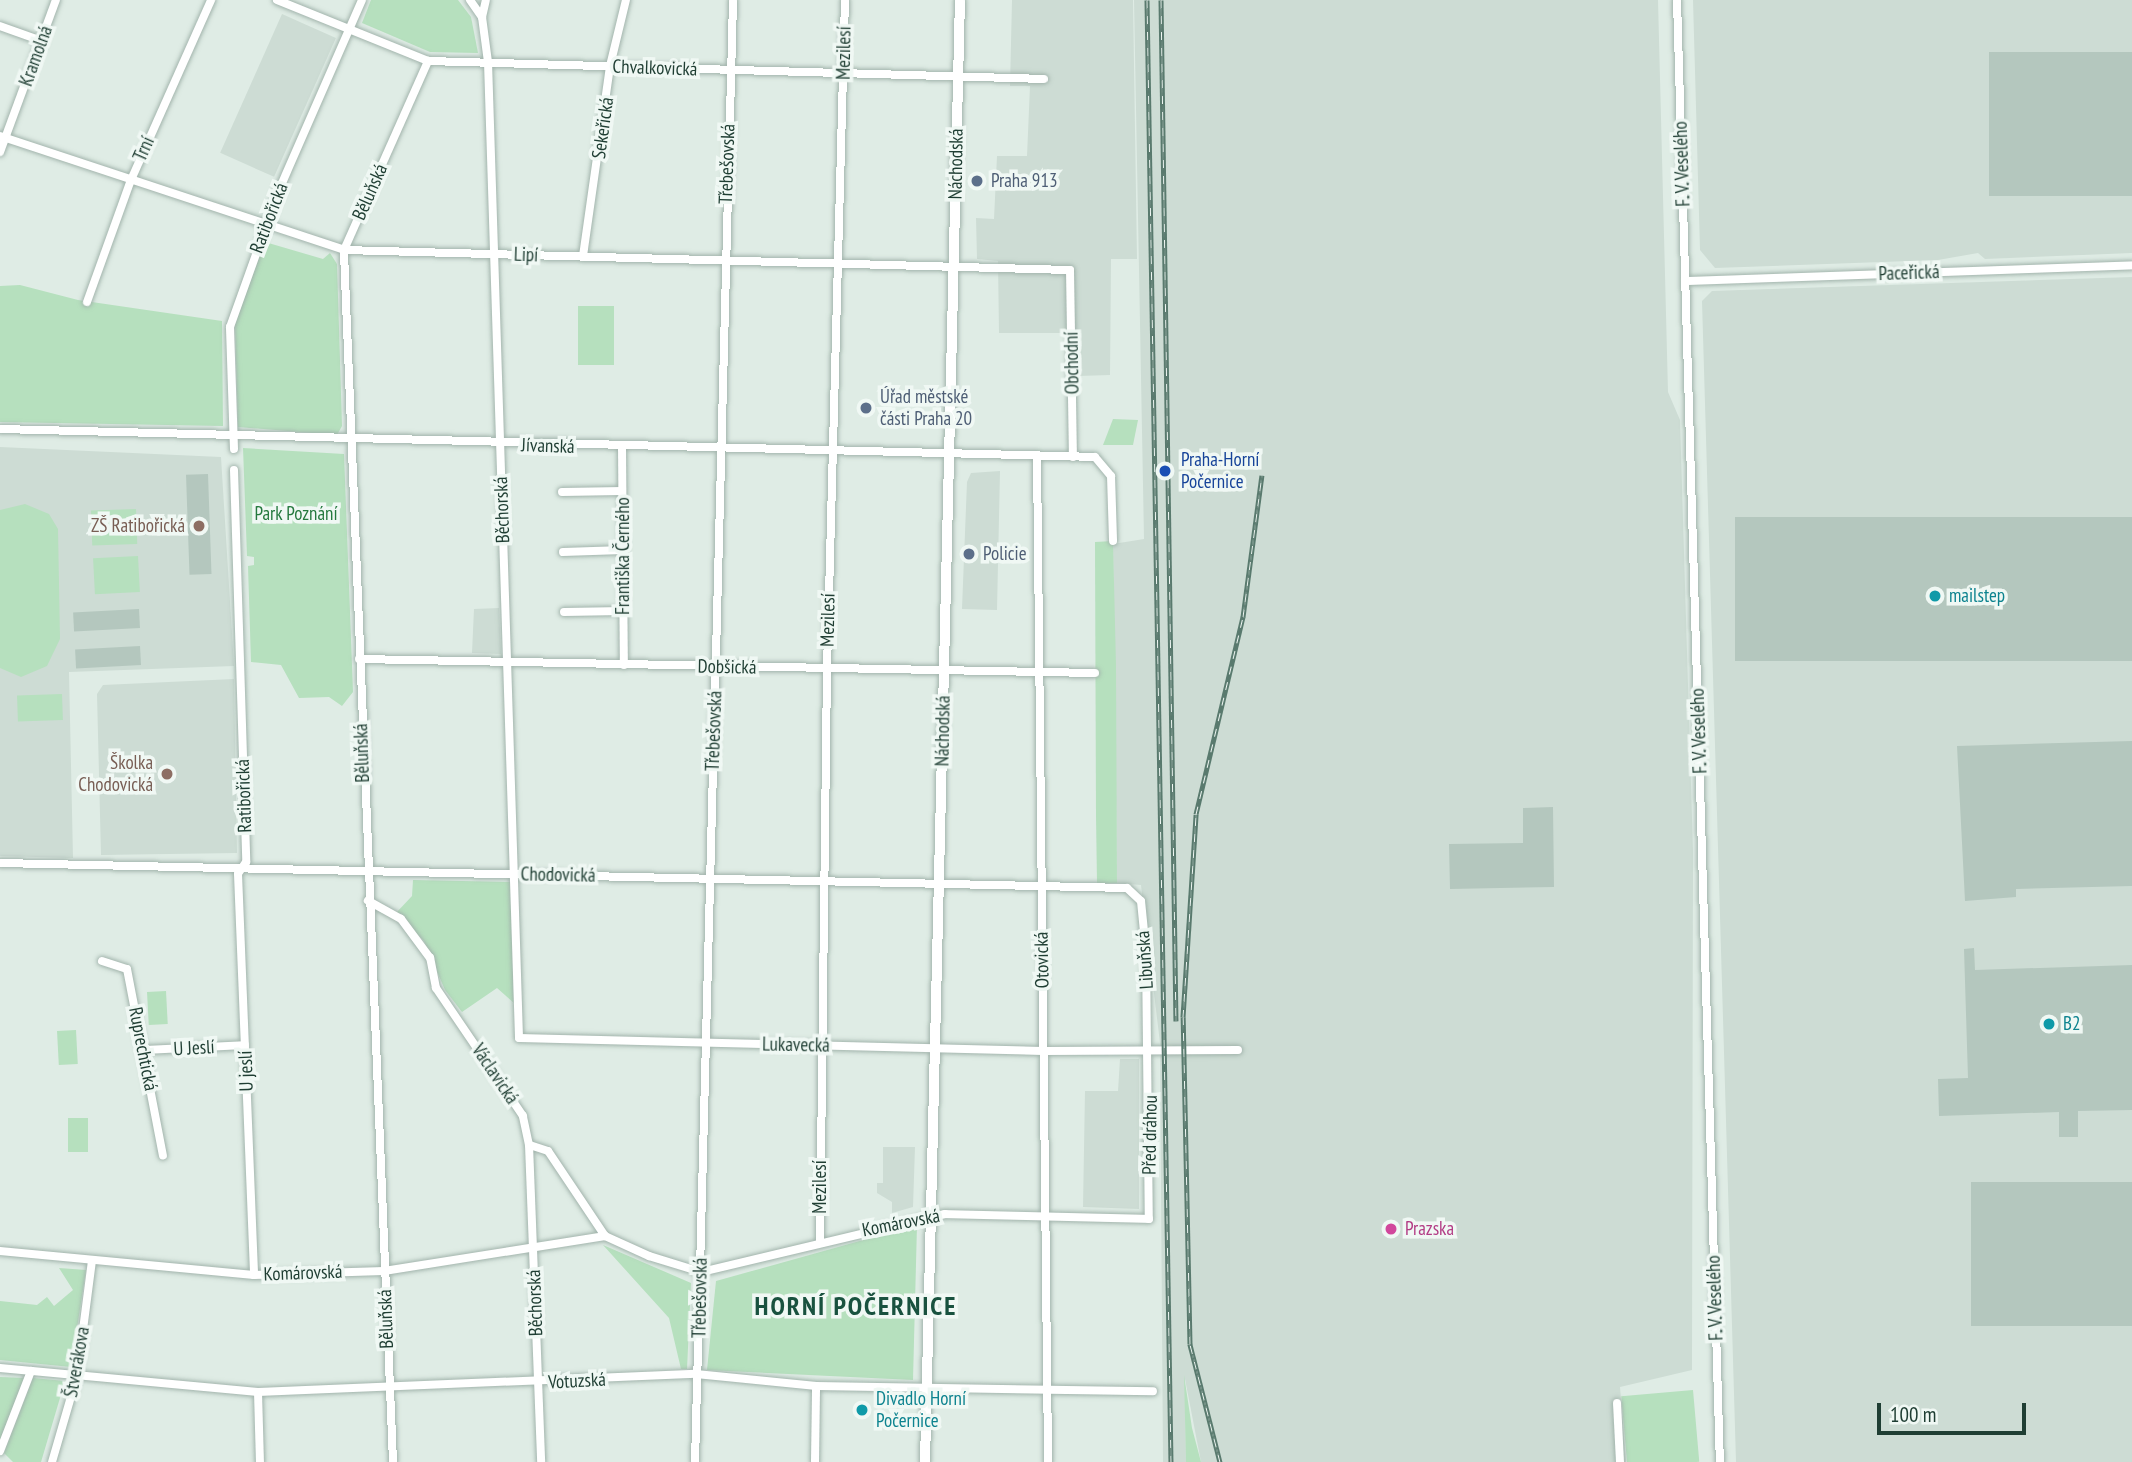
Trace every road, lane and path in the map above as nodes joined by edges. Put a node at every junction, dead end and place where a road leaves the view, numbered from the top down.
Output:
1 (57, 0) edge
2 (211, 0) edge
3 (277, 0) edge
4 (362, 0) edge
5 (470, 0) edge
6 (486, 0) edge
7 (626, 0) edge
8 (733, 0) edge
9 (845, 0) edge
10 (960, 0) edge
11 (1677, 0) edge
12 (482, 17) junction
13 (0, 26) edge
14 (348, 30) junction
15 (42, 41) junction
16 (428, 61) junction
17 (488, 62) junction
18 (610, 66) junction
19 (730, 70) junction
20 (843, 73) junction
21 (958, 77) junction
22 (1044, 79) dead end
23 (3, 137) edge
24 (0, 152) edge
25 (131, 180) junction
26 (264, 226) junction
27 (344, 250) junction
28 (494, 254) junction
29 (583, 256) junction
30 (724, 260) junction
31 (839, 263) junction
32 (2132, 265) edge
33 (954, 266) junction
34 (1070, 270) joint
35 (1685, 281) junction
36 (87, 302) dead end
37 (0, 429) edge
38 (233, 436) junction
39 (351, 440) junction
40 (500, 444) junction
41 (622, 448) junction
42 (234, 449) dead end
43 (719, 451) junction
44 (835, 454) junction
45 (1037, 457) junction
46 (1073, 457) junction
47 (949, 458) junction
48 (234, 470) dead end
49 (622, 491) junction
50 (562, 492) dead end
51 (1113, 541) dead end
52 (623, 551) junction
53 (563, 552) dead end
54 (623, 611) junction
55 (564, 612) dead end
56 (359, 659) junction
57 (506, 663) junction
58 (624, 665) junction
59 (716, 667) junction
60 (827, 669) junction
61 (944, 671) junction
62 (1039, 672) junction
63 (1095, 673) dead end
64 (0, 863) edge
65 (241, 868) junction
66 (367, 871) junction
67 (513, 874) junction
68 (710, 878) junction
69 (823, 881) junction
70 (939, 883) junction
71 (1041, 887) junction
72 (1116, 888) joint
73 (368, 901) junction
74 (102, 961) dead end
75 (705, 1042) junction
76 (245, 1045) junction
77 (820, 1045) junction
78 (935, 1048) junction
79 (144, 1050) junction
80 (1151, 1050) junction
81 (1238, 1050) dead end
82 (1043, 1051) junction
83 (529, 1145) junction
84 (163, 1156) dead end
85 (931, 1215) junction
86 (1045, 1216) junction
87 (1149, 1219) joint
88 (605, 1236) junction
89 (820, 1241) junction
90 (533, 1245) junction
91 (0, 1251) edge
92 (92, 1260) junction
93 (384, 1271) junction
94 (701, 1272) junction
95 (254, 1275) junction
96 (0, 1368) edge
97 (31, 1371) junction
98 (696, 1374) junction
99 (78, 1376) junction
100 (538, 1382) junction
101 (927, 1385) junction
102 (816, 1386) junction
103 (1047, 1388) junction
104 (389, 1390) junction
105 (1153, 1391) dead end
106 (258, 1392) junction
107 (1617, 1403) dead end
108 (0, 1451) edge
109 (52, 1462) edge
110 (260, 1462) edge
111 (393, 1462) edge
112 (541, 1462) edge
113 (695, 1462) edge
114 (815, 1462) edge
115 (925, 1462) edge
116 (1048, 1462) edge
117 (1620, 1462) edge
118 (1720, 1462) edge

1 - 15 street, Kramolná
2 - 25 street, Trní
3 - 14 street, Chvalkovická
4 - 14 street, Ratibořická
5 - 12 street
6 - 12 street
7 - 18 street, Sekeřická
8 - 19 street, Třebešovská
9 - 20 street, Mezilesí
10 - 21 main road, Náchodská
11 - 35 street, F. V. Veselého
12 - 17 street, Běchorská
13 - 15 street
14 - 16 street, Chvalkovická
14 - 26 street, Ratibořická
15 - 23 street, Kramolná
16 - 17 street, Chvalkovická
16 - 27 street, Běluňská
17 - 18 street, Chvalkovická
17 - 28 street, Běchorská
18 - 19 street, Chvalkovická
18 - 29 street, Sekeřická
19 - 20 street, Chvalkovická
19 - 30 street, Třebešovská
20 - 21 street, Chvalkovická
20 - 31 street, Mezilesí
21 - 22 street, Chvalkovická
21 - 33 main road, Náchodská
23 - 24 street, Kramolná
23 - 25 street, Lipí
25 - 26 street, Lipí
25 - 36 street, Trní
26 - 27 street, Lipí
26 - 38 street, Ratibořická
27 - 28 street, Lipí
27 - 39 street, Běluňská
28 - 29 street, Lipí
28 - 40 street, Běchorská
29 - 30 street, Lipí
30 - 31 street, Lipí
30 - 43 street, Třebešovská
31 - 33 street, Lipí
31 - 44 street, Mezilesí
32 - 35 street, Paceřická
33 - 34 street, Lipí
33 - 47 main road, Náchodská
34 - 46 street, Obchodní
35 - 118 street, F. V. Veselého
37 - 38 street, Jívanská
38 - 39 street, Jívanská
38 - 42 street, Ratibořická
39 - 40 street, Jívanská
39 - 56 street, Běluňská
40 - 41 street, Jívanská
40 - 57 street, Běchorská
41 - 43 street, Jívanská
41 - 49 street, Františka Černého
43 - 44 street, Jívanská
43 - 59 street, Třebešovská
44 - 47 street, Jívanská
44 - 60 street, Mezilesí
45 - 46 street, Jívanská
45 - 47 street, Jívanská
45 - 62 street, Otovická
46 - 51 street, Jívanská
47 - 61 main road, Náchodská
48 - 65 street, Ratibořická
49 - 50 street
49 - 52 street, Františka Černého
52 - 53 street
52 - 54 street, Františka Černého
54 - 55 street
54 - 58 street, Františka Černého
56 - 57 street, Dobšická
56 - 66 street, Běluňská
57 - 58 street, Dobšická
57 - 67 street, Běchorská
58 - 59 street, Dobšická
59 - 60 street, Dobšická
59 - 68 street, Třebešovská
60 - 61 street, Dobšická
60 - 69 street, Mezilesí
61 - 62 street, Dobšická
61 - 70 main road, Náchodská
62 - 63 street, Dobšická
62 - 71 street, Otovická
64 - 65 street, Chodovická
65 - 66 street, Chodovická
65 - 76 street, U jeslí
66 - 67 street, Chodovická
66 - 73 street, Běluňská
67 - 68 street, Chodovická
67 - 75 street, Lukavecká
68 - 69 street, Chodovická
68 - 75 street, Třebešovská
69 - 70 street, Chodovická
69 - 77 street, Mezilesí
70 - 71 street, Chodovická
70 - 78 main road, Náchodská
71 - 72 street, Chodovická
71 - 82 street, Otovická
72 - 80 street, Libuňská
73 - 83 street, Václavická
73 - 93 street, Běluňská
74 - 79 street, Ruprechtická
75 - 77 street, Lukavecká
75 - 94 street, Třebešovská
76 - 79 street, U Jeslí
76 - 95 street, U jeslí
77 - 78 street, Lukavecká
77 - 89 street, Mezilesí
78 - 82 street, Lukavecká
78 - 85 main road, Náchodská
79 - 84 street, Ruprechtická
80 - 81 street, Lukavecká
80 - 82 street, Lukavecká
80 - 87 street, Před dráhou
82 - 86 street, Otovická
83 - 88 street
83 - 90 street, Běchorská
85 - 86 street, Komárovská
85 - 89 street, Komárovská
85 - 101 main road, Náchodská
86 - 87 street, Komárovská
86 - 103 street, Otovická
88 - 90 street, Komárovská
88 - 94 street
89 - 94 street, Komárovská
90 - 93 street, Komárovská
90 - 100 street, Běchorská
91 - 92 street, Komárovská
92 - 95 street, Komárovská
92 - 99 street, Štverákova
93 - 95 street, Komárovská
93 - 104 street, Běluňská
94 - 98 street, Třebešovská
96 - 97 street, Votuzská
97 - 99 street, Votuzská
97 - 108 street
98 - 100 street, Votuzská
98 - 102 street, Votuzská
98 - 113 street, Třebešovská
99 - 106 street, Votuzská
99 - 109 street, Štverákova
100 - 104 street, Votuzská
100 - 112 street, Běchorská
101 - 102 street, Votuzská
101 - 103 street, Votuzská
101 - 115 main road, Náchodská
102 - 114 street
103 - 105 street, Votuzská
103 - 116 street, Otovická
104 - 106 street, Votuzská
104 - 111 street, Běluňská
106 - 110 street
107 - 117 street

